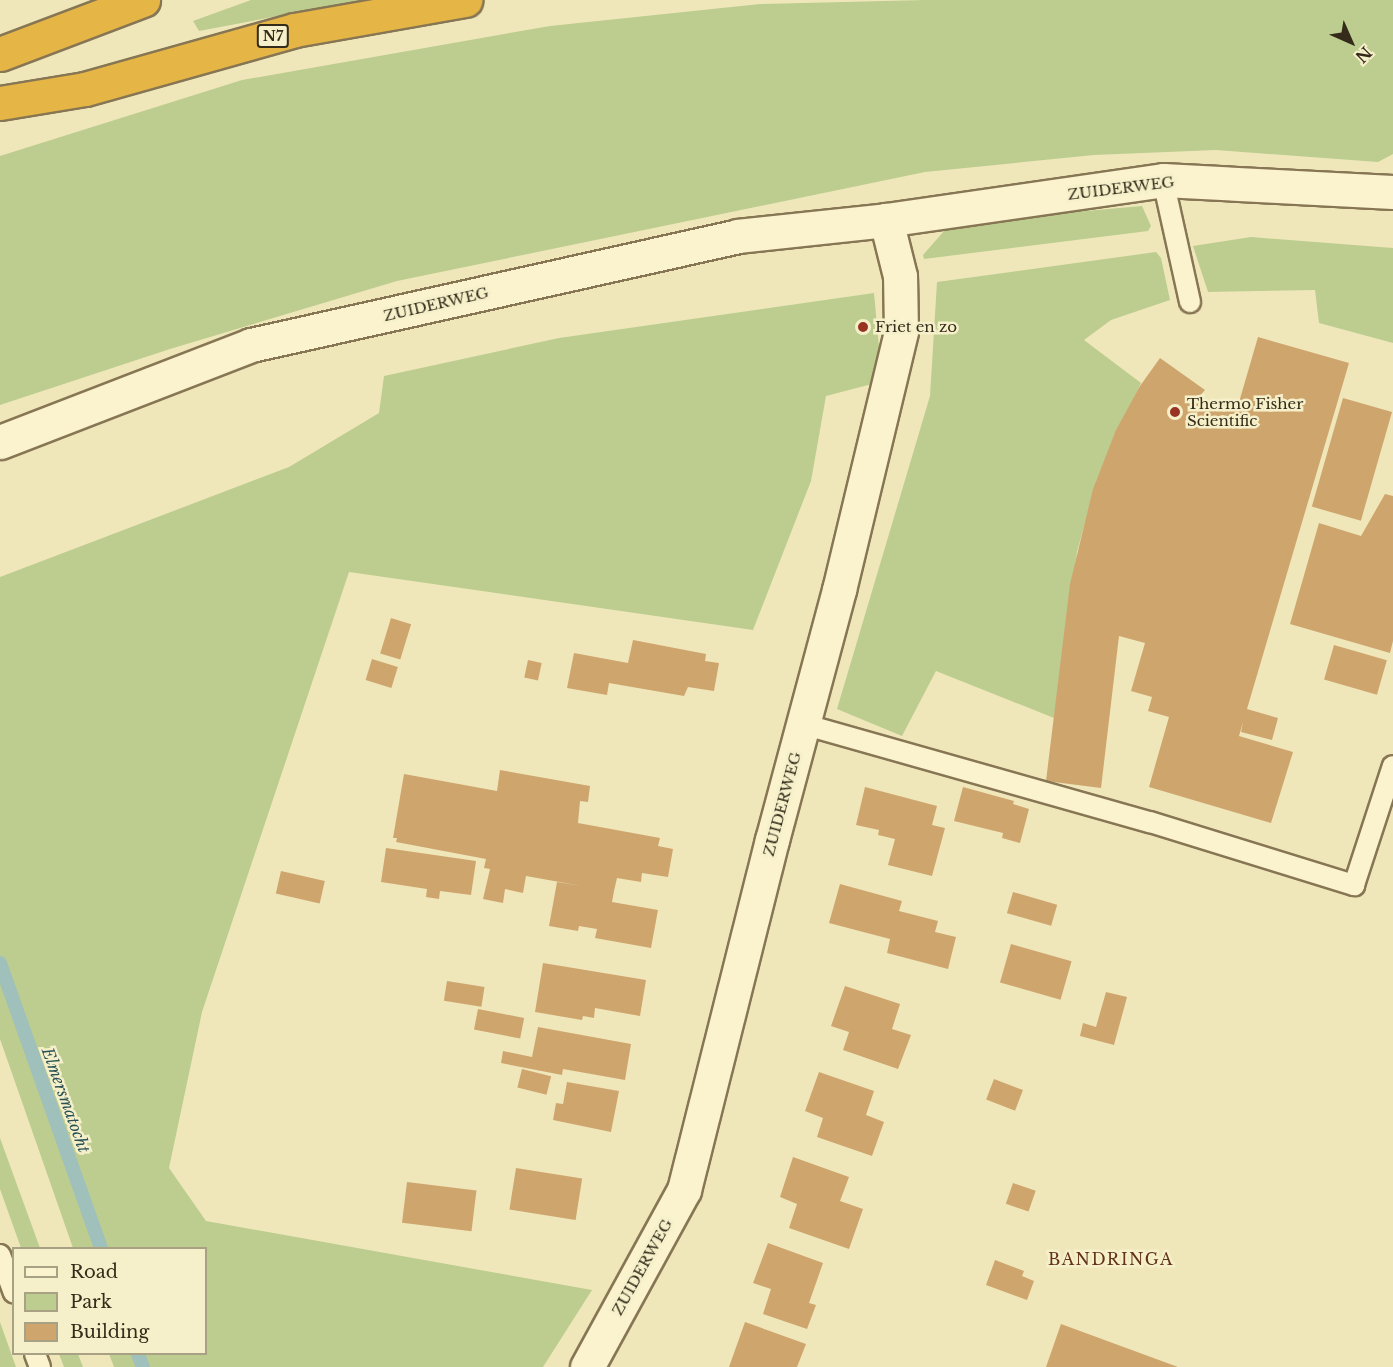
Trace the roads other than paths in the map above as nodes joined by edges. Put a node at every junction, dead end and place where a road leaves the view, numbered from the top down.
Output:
1 (143, 0) edge
2 (465, 0) edge
3 (0, 54) edge
4 (0, 104) edge
5 (1163, 180) junction
6 (1393, 192) edge
7 (886, 220) junction
8 (1190, 302) dead end
9 (0, 442) edge
10 (803, 724) junction
11 (1393, 766) edge
12 (0, 1255) edge
13 (12, 1288) edge
14 (587, 1367) edge

1 - 3 highway
2 - 4 highway, N7
5 - 6 street, ZUIDERWEG
5 - 7 street, ZUIDERWEG
5 - 8 lane
7 - 9 street, ZUIDERWEG
7 - 10 street, ZUIDERWEG
10 - 11 lane
10 - 14 street, ZUIDERWEG
12 - 13 lane

